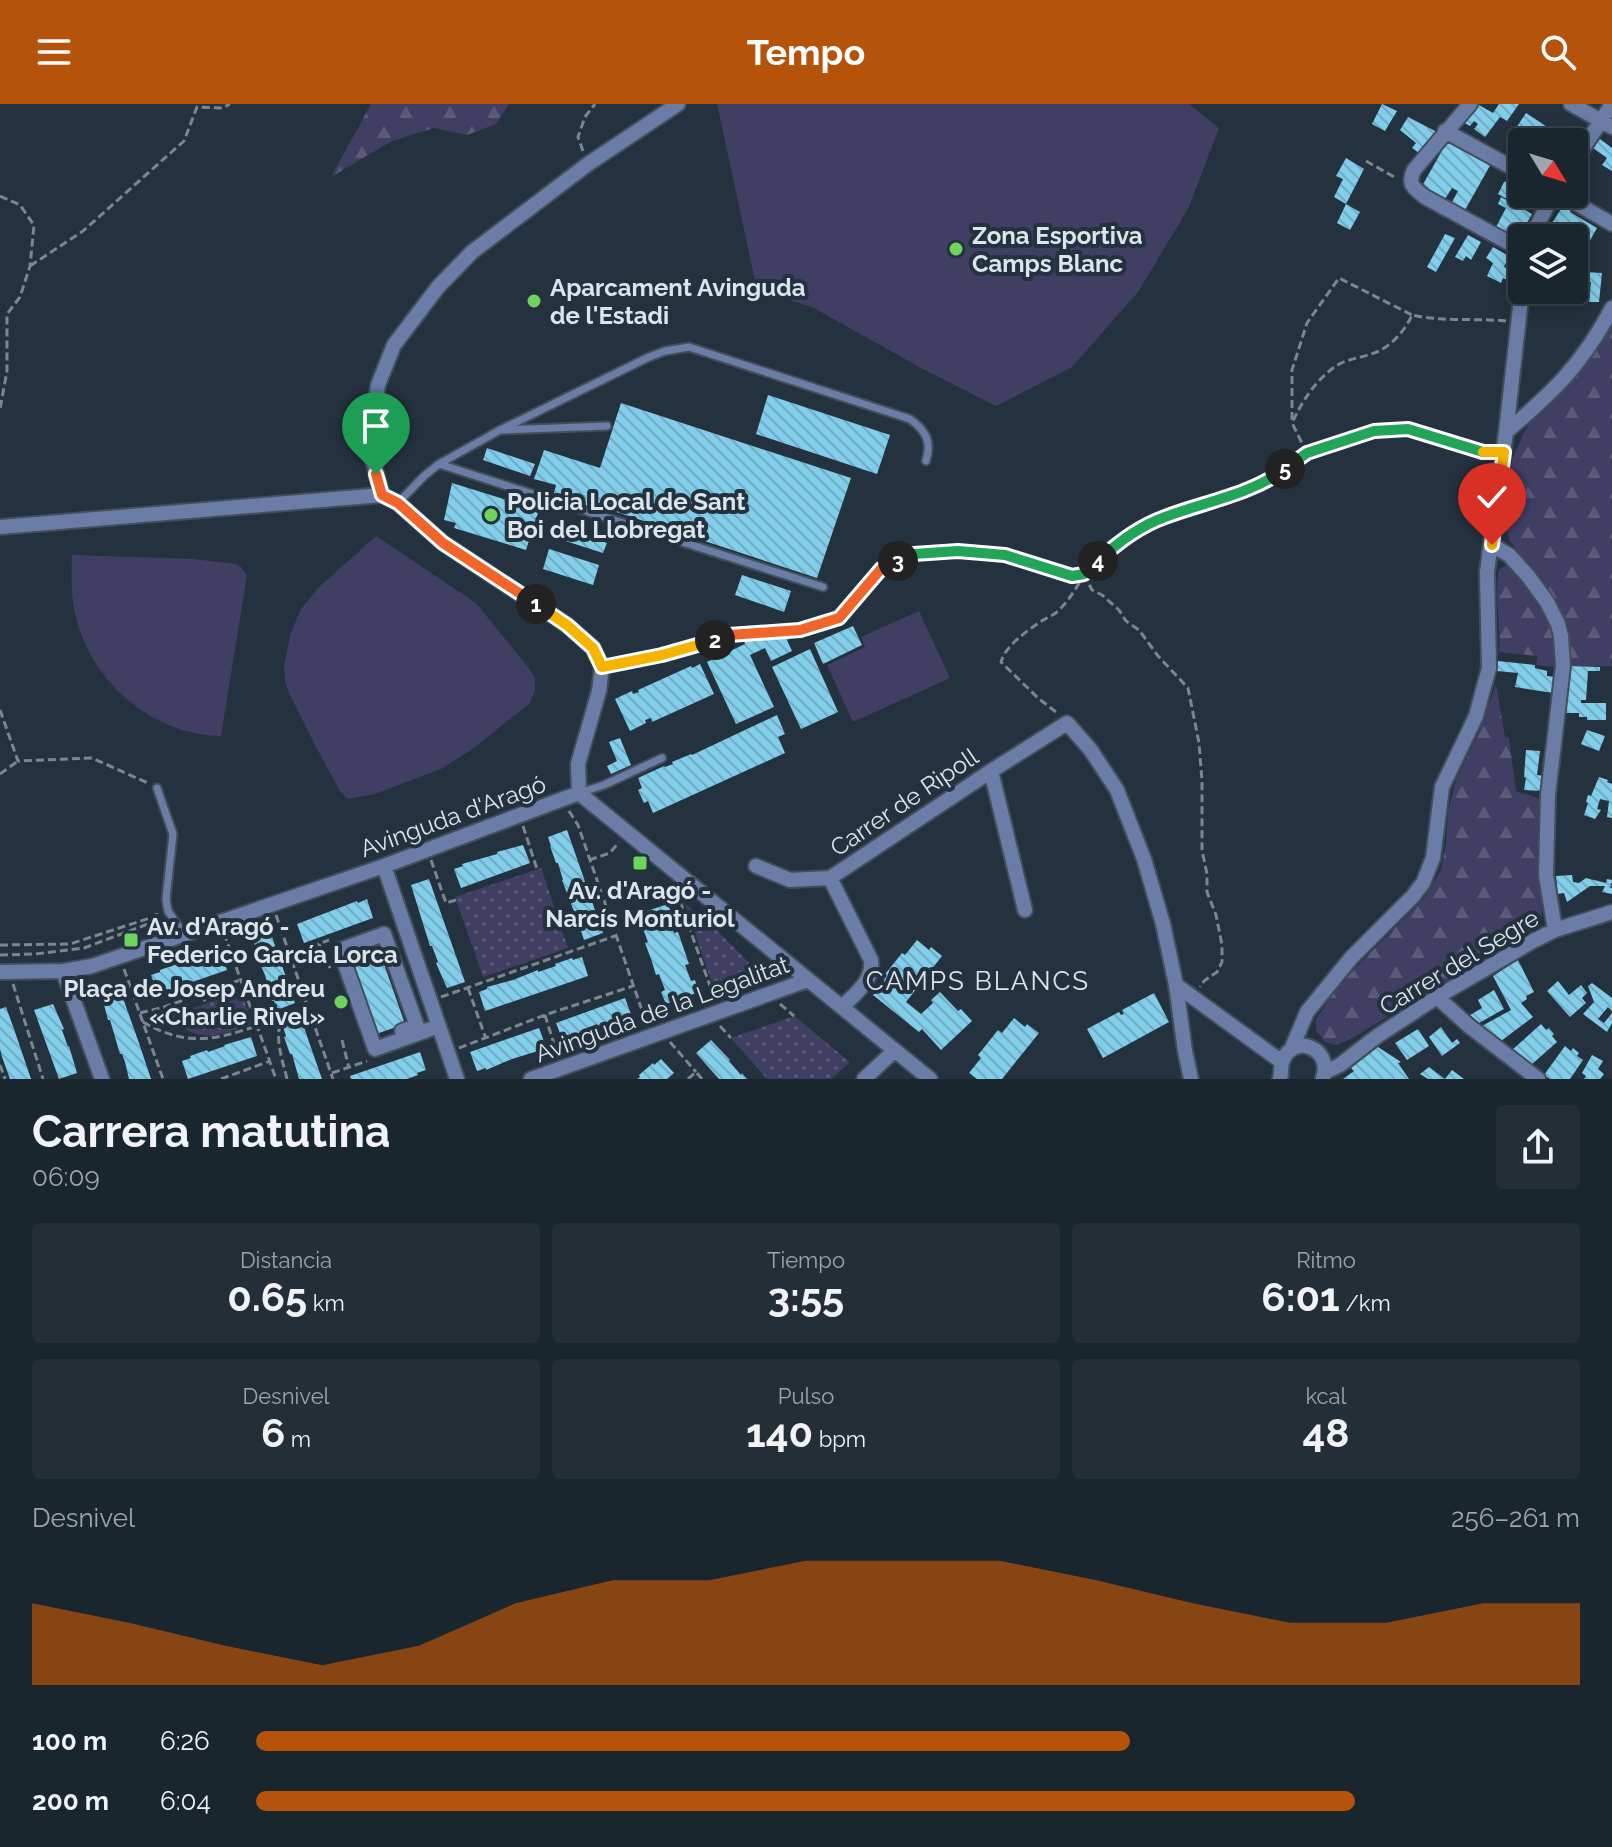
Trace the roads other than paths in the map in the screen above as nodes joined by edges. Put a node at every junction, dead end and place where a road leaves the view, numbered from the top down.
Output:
1 (678, 104) edge
2 (1470, 104) edge
3 (1571, 104) edge
4 (1612, 104) edge
5 (1607, 124) edge
6 (1445, 131) junction
7 (1588, 146) edge
8 (1508, 165) edge
9 (1584, 208) edge
10 (1612, 224) edge
11 (1508, 242) edge
12 (1521, 304) edge
13 (1612, 308) edge
14 (607, 426) dead end
15 (500, 430) junction
16 (1506, 432) junction
17 (926, 461) dead end
18 (439, 464) junction
19 (382, 495) junction
20 (398, 503) junction
21 (0, 527) edge
22 (1492, 545) junction
23 (823, 587) dead end
24 (662, 758) dead end
25 (991, 771) junction
26 (157, 788) road end
27 (579, 793) junction
28 (384, 866) junction
29 (756, 866) dead end
30 (830, 878) junction
31 (1025, 910) dead end
32 (1612, 912) edge
33 (1555, 930) junction
34 (184, 935) junction
35 (63, 971) junction
36 (4, 972) edge
37 (808, 980) junction
38 (1176, 985) junction
39 (1323, 994) junction
40 (1437, 997) junction
41 (842, 1007) junction
42 (439, 1026) junction
43 (1376, 1037) junction
44 (404, 1038) junction
45 (1316, 1050) junction
46 (894, 1051) junction
47 (1284, 1069) edge
48 (1324, 1076) edge
49 (538, 1078) edge
50 (102, 1079) edge
51 (457, 1079) edge
52 (864, 1079) edge
53 (930, 1079) edge
54 (1191, 1079) edge
55 (1538, 1079) edge

1 - 19 street
2 - 6 street
3 - 5 street
4 - 5 street
5 - 7 street
6 - 8 street
6 - 11 street
9 - 10 street
12 - 16 street
13 - 16 street
14 - 15 lane
15 - 17 lane
15 - 18 lane
16 - 22 street
18 - 20 lane
18 - 23 lane
19 - 20 street
19 - 21 street
20 - 27 street
22 - 33 street
22 - 39 street
24 - 27 lane
25 - 30 street, Carrer de Ripoll
25 - 31 street
25 - 38 street, Carrer de Ripoll
26 - 34 lane
27 - 28 street, Avinguda d'Aragó
27 - 37 street, Avinguda d'Aragó
28 - 34 street, Avinguda d'Aragó
28 - 42 street
29 - 30 street, Carrer de Ripoll
30 - 41 street
32 - 33 street, Carrer del Segre
33 - 40 street, Carrer del Segre
34 - 35 street, Avinguda d'Aragó
35 - 36 street, Avinguda d'Aragó
35 - 50 street
37 - 41 street, Avinguda d'Aragó
37 - 49 street, Avinguda de la Legalitat
38 - 47 street
38 - 54 street
39 - 45 street
39 - 47 street
40 - 43 street, Carrer del Segre
40 - 55 street
41 - 46 street, Avinguda d'Aragó
42 - 44 street
42 - 51 street
43 - 45 street, Carrer del Segre
43 - 48 street, Carrer del Segre
44 - 44 street
45 - 47 street, Carrer del Segre
45 - 48 street, Carrer del Segre
46 - 52 street
46 - 53 street, Avinguda d'Aragó

